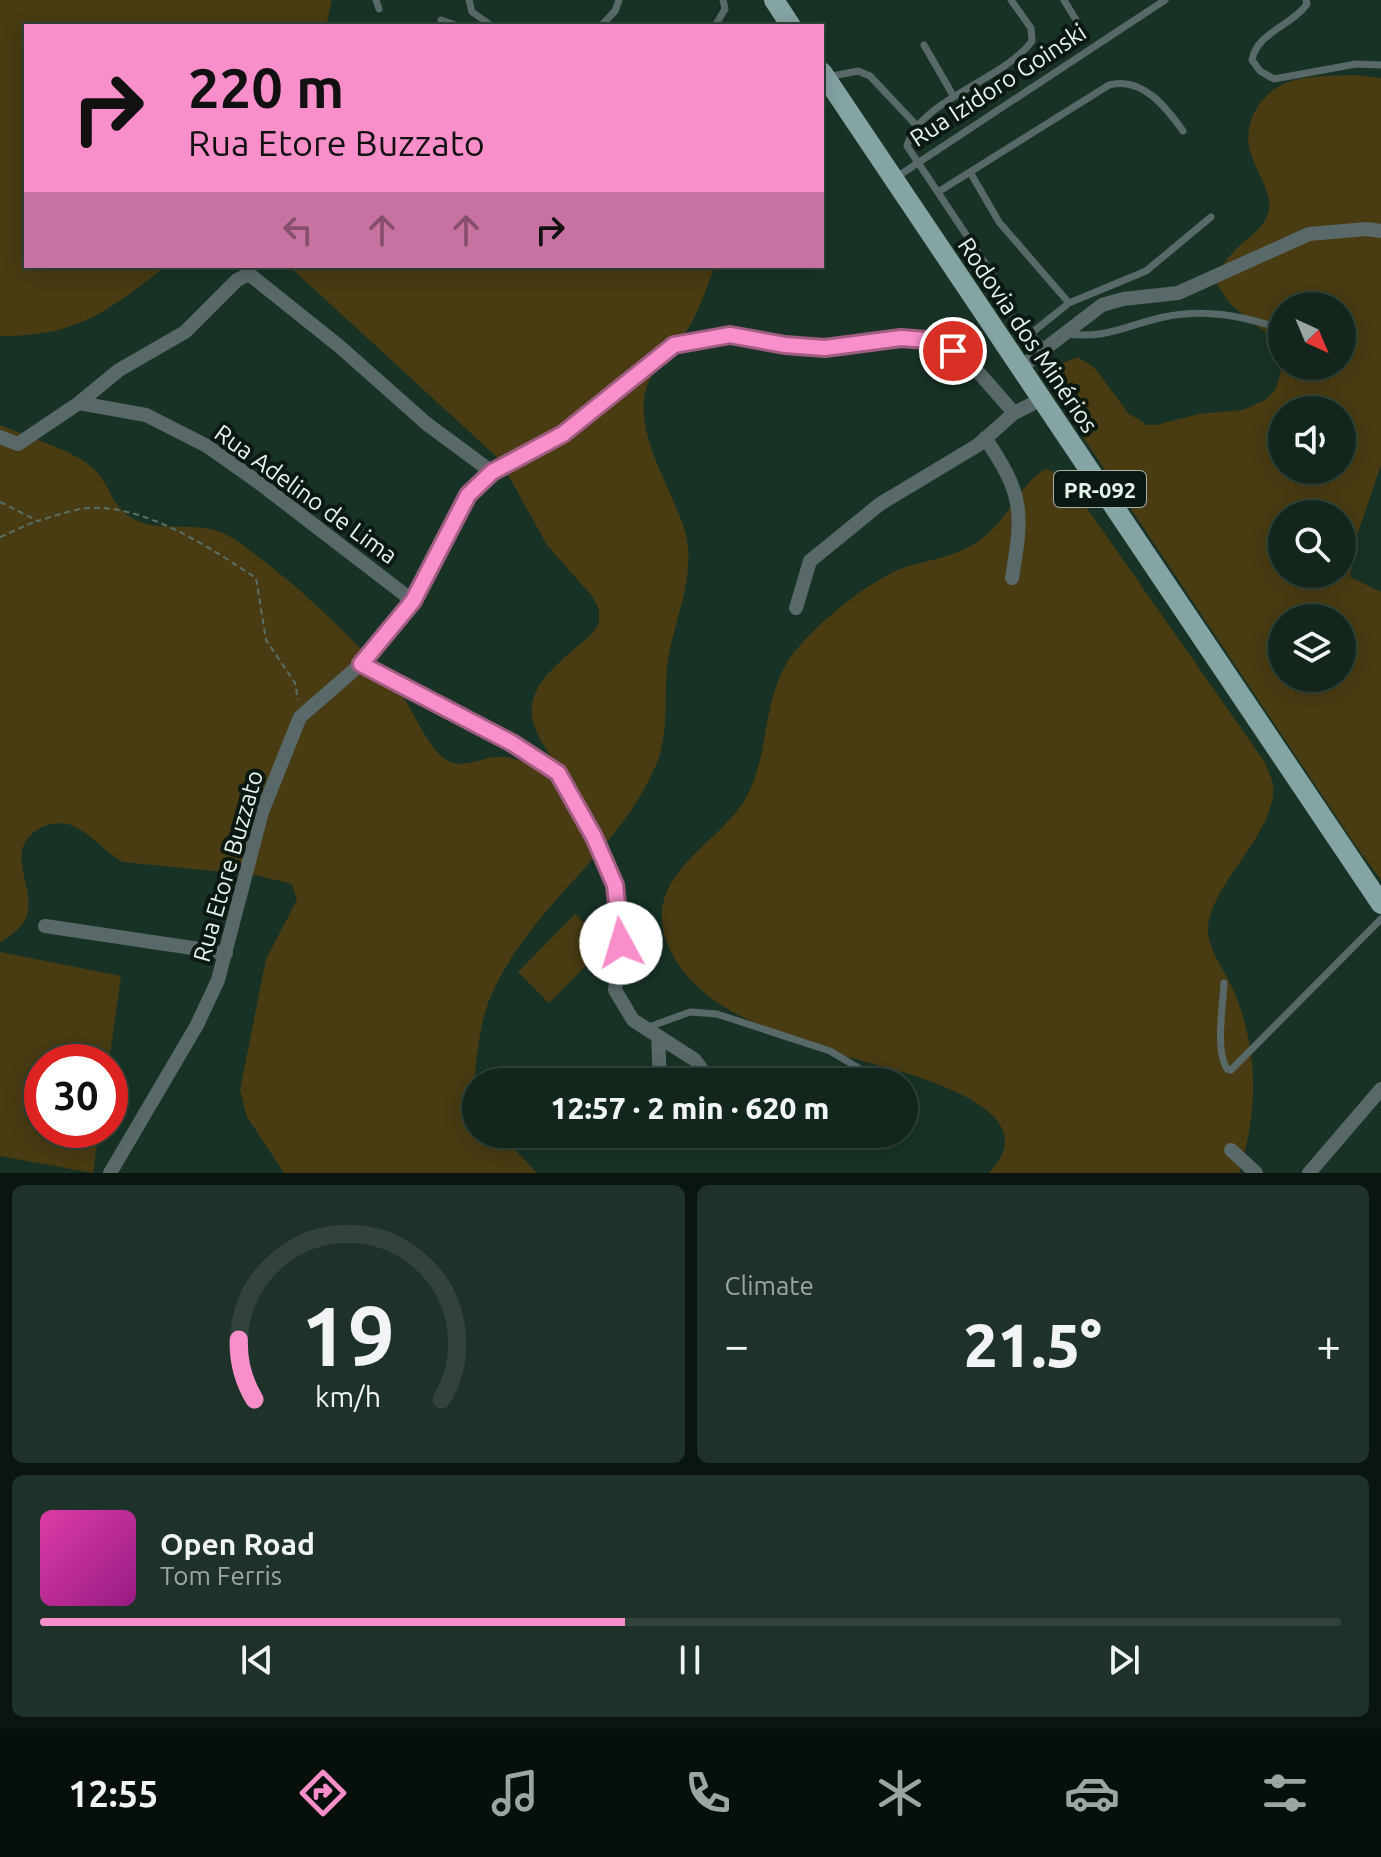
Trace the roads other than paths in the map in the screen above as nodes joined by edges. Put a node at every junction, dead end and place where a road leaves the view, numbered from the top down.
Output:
1 (376, 0) edge
2 (469, 0) edge
3 (619, 0) edge
4 (723, 0) edge
5 (774, 0) edge
6 (1011, 0) edge
7 (1064, 0) edge
8 (1165, 0) edge
9 (1306, 0) edge
10 (379, 9) dead end
11 (441, 20) dead end
12 (1076, 20) dead end
13 (452, 24) edge
14 (489, 24) edge
15 (603, 24) edge
16 (716, 24) edge
17 (790, 24) edge
18 (924, 45) dead end
19 (1381, 65) edge
20 (824, 75) edge
21 (954, 97) junction
22 (917, 126) junction
23 (1183, 131) dead end
24 (917, 162) junction
25 (970, 172) junction
26 (893, 179) junction
27 (938, 192) junction
28 (1211, 217) dead end
29 (1381, 231) edge
30 (1069, 303) junction
31 (1268, 325) edge
32 (1064, 334) junction
33 (1029, 335) junction
34 (1046, 348) junction
35 (1020, 368) junction
36 (1040, 400) junction
37 (79, 403) junction
38 (1014, 413) junction
39 (0, 437) edge
40 (985, 438) junction
41 (492, 472) junction
42 (1012, 578) dead end
43 (413, 601) junction
44 (796, 608) dead end
45 (361, 664) junction
46 (1381, 904) edge
47 (1381, 919) edge
48 (45, 926) dead end
49 (226, 953) junction
50 (1224, 983) dead end
51 (652, 1032) junction
52 (658, 1068) edge
53 (701, 1068) edge
54 (859, 1068) edge
55 (1381, 1089) edge
56 (1231, 1150) dead end
57 (110, 1173) edge
58 (1256, 1173) edge
59 (1309, 1173) edge

1 - 10 lane
2 - 14 lane
3 - 15 lane
4 - 16 lane
5 - 17 main road
6 - 21 lane
7 - 12 lane
8 - 24 lane, Rua Izidoro Goinski
9 - 19 lane
11 - 13 lane
18 - 21 lane
20 - 22 lane
20 - 26 main road, Rodovia dos Minérios / PR-092
21 - 22 lane
22 - 24 lane
23 - 25 lane
24 - 26 lane, Rua Izidoro Goinski
24 - 27 lane
25 - 27 lane
25 - 30 lane
26 - 35 main road, Rodovia dos Minérios / PR-092
27 - 33 lane
28 - 30 lane
29 - 32 street
30 - 33 lane
31 - 32 lane
32 - 34 street
33 - 34 lane
34 - 35 street
35 - 36 main road, Rodovia dos Minérios / PR-092
36 - 38 street
36 - 46 main road, Rodovia dos Minérios / PR-092
37 - 39 street
37 - 41 street
37 - 43 street, Rua Adelino de Lima
38 - 40 street
38 - 41 street, Rua Etore Buzzato
40 - 42 street
40 - 44 street
41 - 43 street, Rua Etore Buzzato
43 - 45 street, Rua Etore Buzzato
45 - 49 street, Rua Etore Buzzato
45 - 51 street
47 - 50 lane
48 - 49 street
49 - 57 street, Rua Etore Buzzato
51 - 52 street
51 - 53 street
51 - 54 lane
55 - 59 street
56 - 58 street

